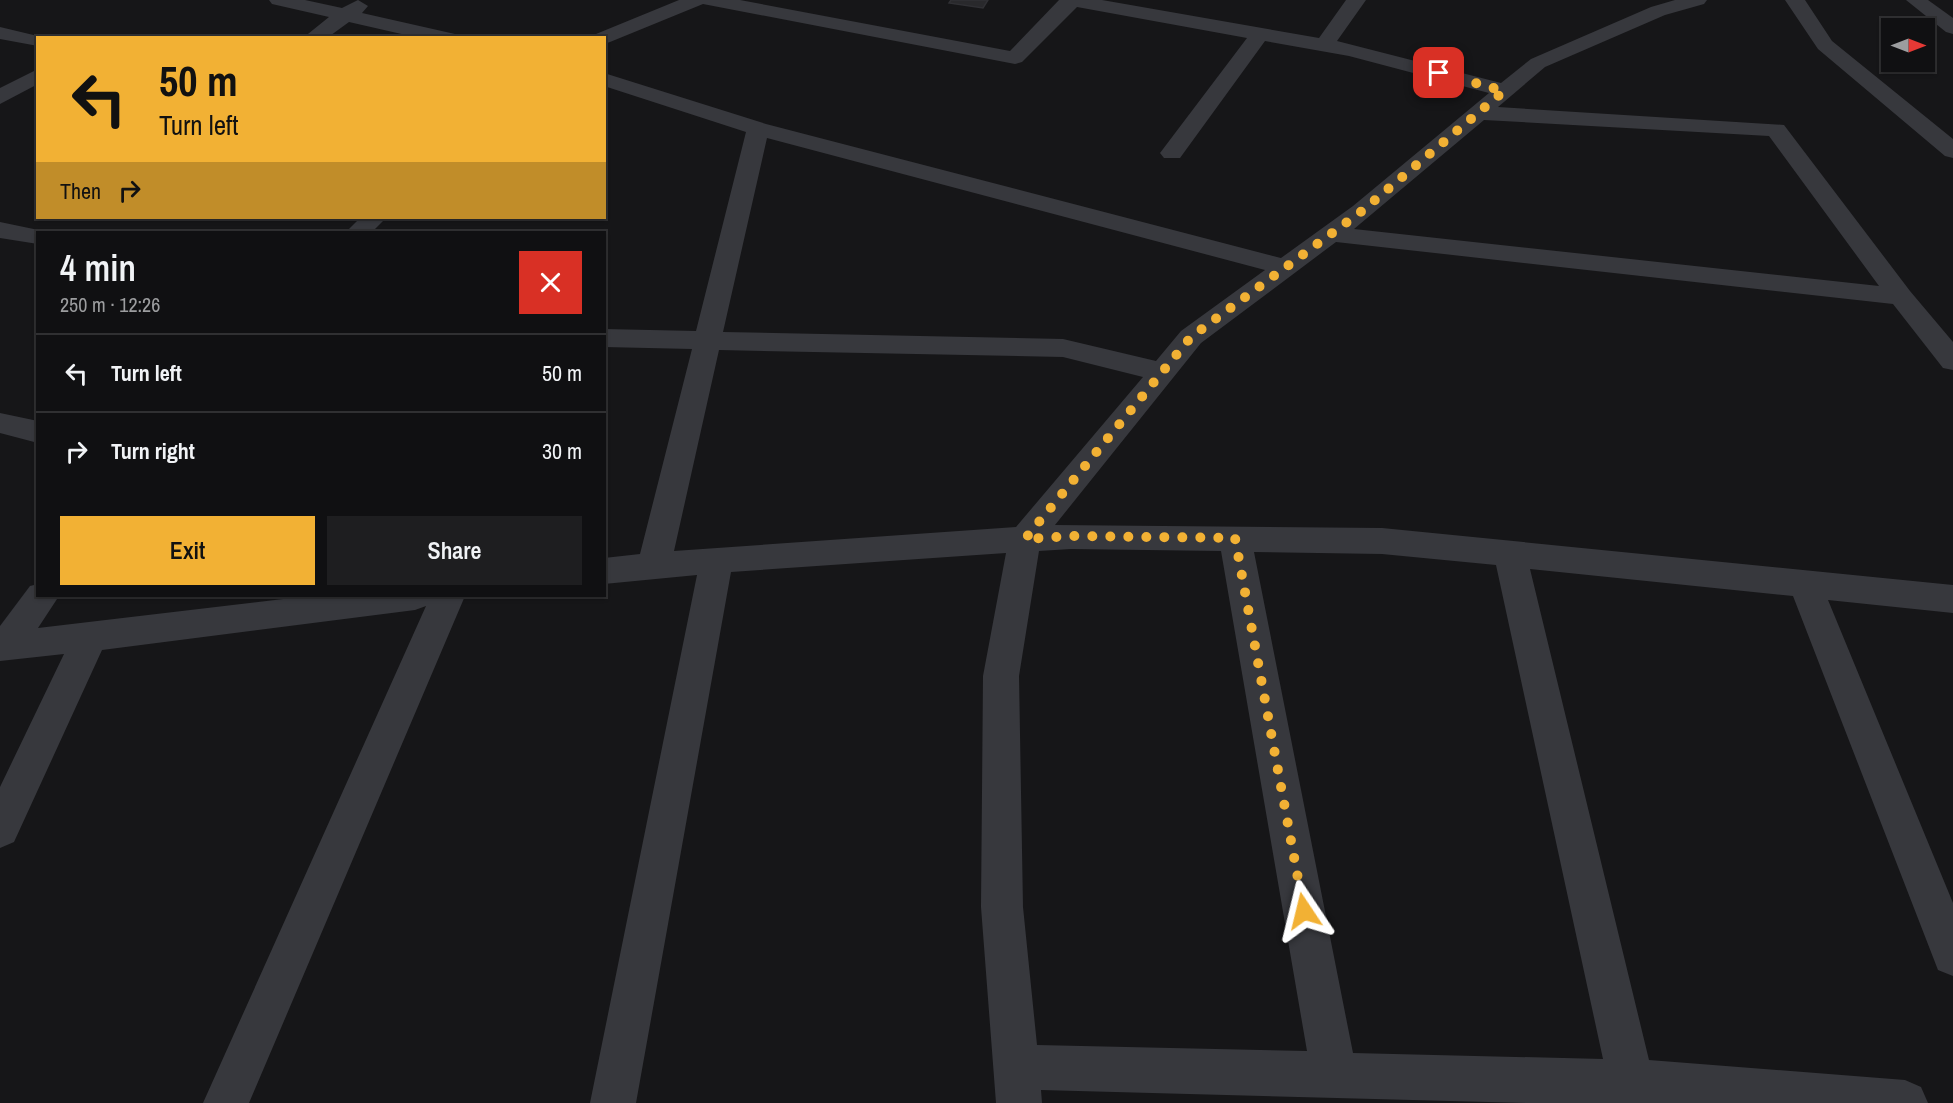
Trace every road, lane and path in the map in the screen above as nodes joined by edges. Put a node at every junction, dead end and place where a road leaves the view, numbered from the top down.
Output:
1 (279, 0) edge
2 (367, 0) edge
3 (696, 0) edge
4 (709, 0) edge
5 (1071, 0) edge
6 (1356, 0) edge
7 (1795, 0) edge
8 (1916, 0) edge
9 (1678, 2) edge
10 (1160, 7) edge
11 (347, 14) junction
12 (1953, 28) edge
13 (0, 33) edge
14 (1260, 34) junction
15 (316, 36) edge
16 (440, 36) edge
17 (606, 37) edge
18 (36, 40) edge
19 (1324, 45) junction
20 (36, 76) edge
21 (606, 80) edge
22 (1504, 91) junction
23 (0, 97) edge
24 (1478, 113) junction
25 (758, 129) junction
26 (1953, 151) edge
27 (1172, 153) dead end
28 (54, 219) edge
29 (373, 219) edge
30 (0, 230) edge
31 (40, 231) edge
32 (359, 231) edge
33 (1331, 234) junction
34 (34, 236) edge
35 (1285, 267) junction
36 (1901, 297) junction
37 (606, 338) edge
38 (708, 338) junction
39 (1953, 361) edge
40 (1163, 372) junction
41 (0, 423) edge
42 (36, 432) edge
43 (1235, 538) junction
44 (1025, 539) junction
45 (1510, 554) junction
46 (717, 560) junction
47 (654, 565) junction
48 (606, 571) edge
49 (1805, 584) junction
50 (41, 597) edge
51 (407, 597) edge
52 (448, 597) edge
53 (1953, 599) edge
54 (90, 637) junction
55 (3, 645) edge
56 (0, 829) edge
57 (1953, 955) edge
58 (1334, 1074) junction
59 (1631, 1083) junction
60 (1018, 1085) edge
61 (1548, 1092) edge
62 (226, 1103) edge
63 (613, 1103) edge
64 (1905, 1103) edge

1 - 11 street
2 - 11 street
3 - 17 street
4 - 5 street
5 - 10 street
6 - 19 street
7 - 26 street
8 - 12 street
9 - 22 street
10 - 14 street
11 - 15 street
11 - 16 street
13 - 18 street
14 - 19 street
14 - 27 street
19 - 22 street
20 - 23 street
21 - 25 street
22 - 24 street
24 - 33 street
24 - 36 street
25 - 35 street
25 - 38 street
28 - 31 street
29 - 32 street
30 - 34 street
33 - 35 street
33 - 36 street
35 - 40 street
36 - 39 street
37 - 38 street
38 - 40 street
38 - 47 street
40 - 44 street
41 - 42 street
43 - 44 street
43 - 45 street
43 - 58 street
44 - 46 street
44 - 60 street
45 - 49 street
45 - 59 street
46 - 47 street
46 - 63 street
47 - 48 street
49 - 53 street
49 - 57 street
50 - 55 street
51 - 54 street
52 - 62 street
54 - 55 street
54 - 56 street
58 - 60 street
58 - 61 street
59 - 61 street
59 - 64 street

